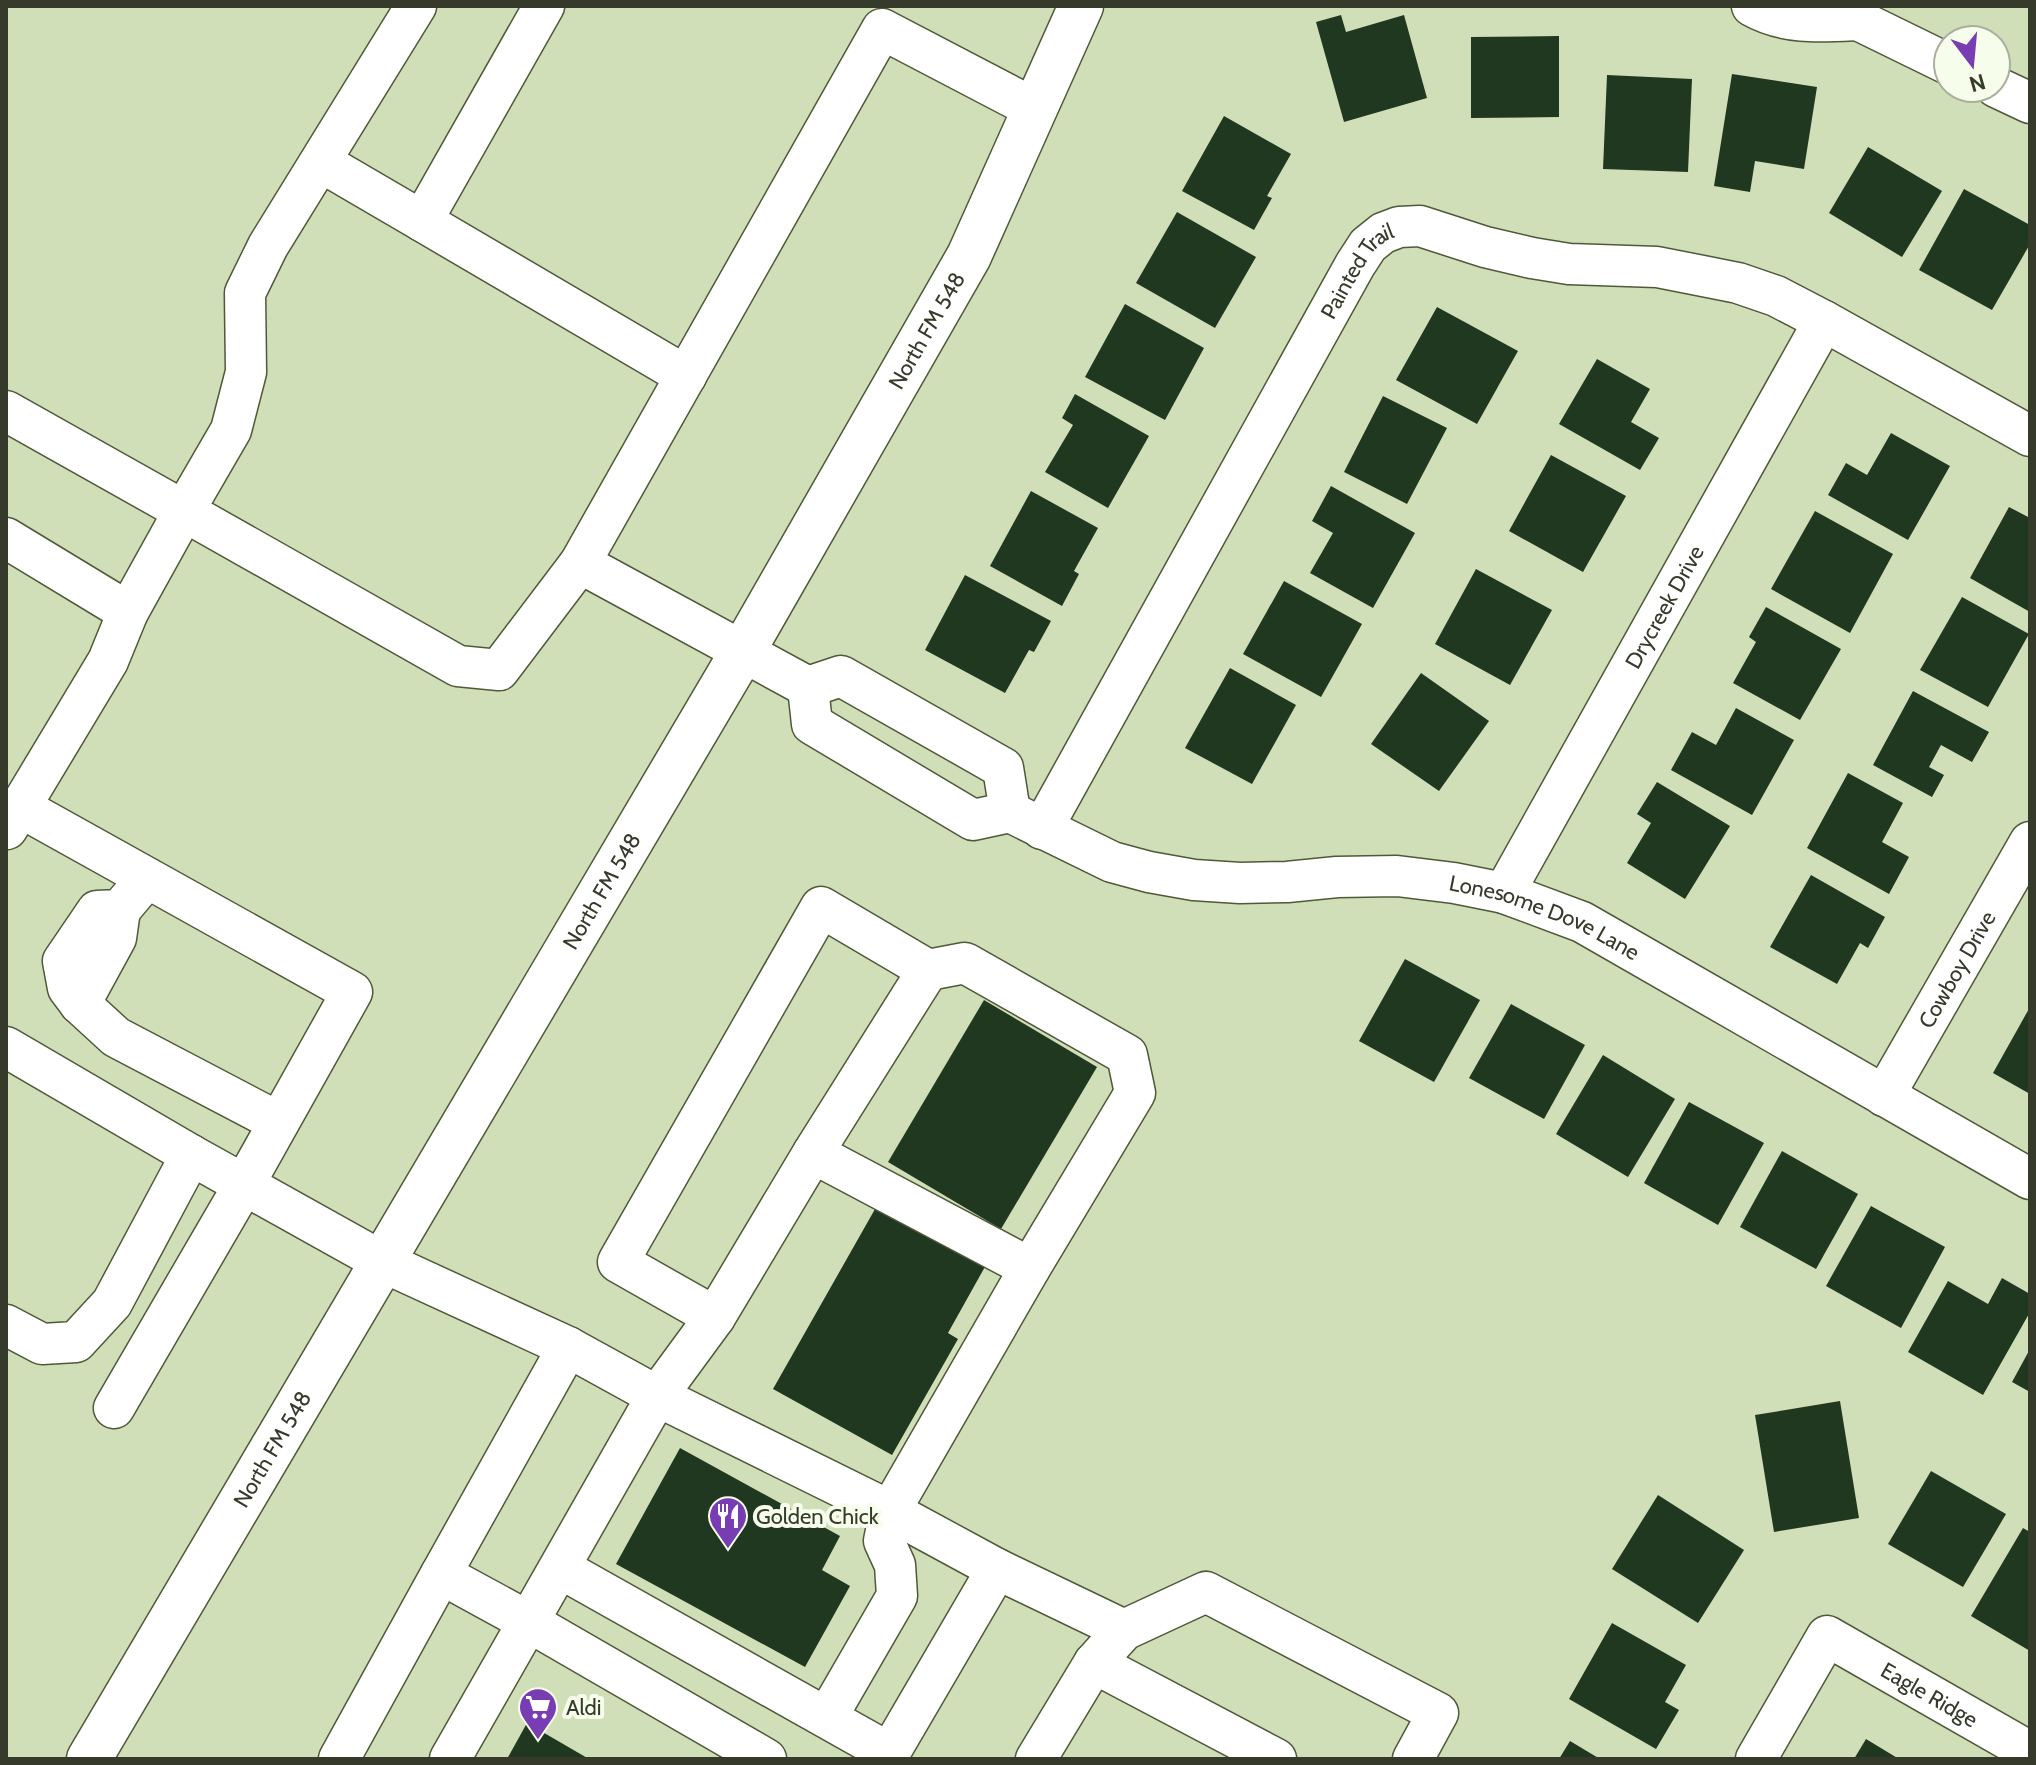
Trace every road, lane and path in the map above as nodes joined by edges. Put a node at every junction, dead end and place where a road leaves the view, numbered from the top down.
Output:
1 (416, 6) edge
2 (544, 6) edge
3 (1081, 6) edge
4 (1752, 6) edge
5 (1857, 13) edge
6 (877, 18) edge
7 (1932, 55) edge
8 (1035, 109) junction
9 (321, 162) junction
10 (422, 221) junction
11 (1824, 321) junction
12 (686, 376) junction
13 (6, 411) edge
14 (2030, 436) edge
15 (184, 511) junction
16 (6, 538) edge
17 (580, 563) junction
18 (128, 612) junction
19 (743, 651) junction
20 (808, 687) junction
21 (13, 819) edge
22 (1026, 820) junction
23 (2030, 842) edge
24 (147, 878) junction
25 (1504, 893) junction
26 (928, 970) junction
27 (6, 1047) edge
28 (1884, 1096) junction
29 (278, 1122) junction
30 (813, 1153) junction
31 (191, 1155) junction
32 (2030, 1179) edge
33 (245, 1183) junction
34 (381, 1261) junction
35 (1030, 1268) junction
36 (715, 1317) junction
37 (6, 1325) edge
38 (568, 1347) junction
39 (657, 1396) junction
40 (114, 1408) dead end
41 (890, 1511) junction
42 (560, 1568) junction
43 (997, 1569) junction
44 (441, 1574) junction
45 (529, 1622) junction
46 (1124, 1630) junction
47 (1094, 1663) junction
48 (827, 1717) junction
49 (2030, 1752) edge
50 (888, 1756) edge
51 (89, 1759) edge
52 (339, 1759) edge
53 (450, 1759) edge
54 (766, 1759) edge
55 (1036, 1759) edge
56 (1276, 1759) edge
57 (1413, 1759) edge
58 (1756, 1759) edge

1 - 9 street
2 - 10 street
3 - 8 main road, North FM 548
4 - 5 street
5 - 7 street
6 - 8 street
6 - 12 street
8 - 19 main road, North FM 548
9 - 10 street
9 - 15 street
10 - 12 street
11 - 14 street, Painted Trail
11 - 22 street, Painted Trail
11 - 25 street, Drycreek Drive
12 - 17 street
13 - 15 street
15 - 17 street
15 - 18 street
16 - 18 street
17 - 19 street
18 - 21 street
19 - 20 street
19 - 34 main road, North FM 548
20 - 22 street
20 - 22 street
21 - 24 street
22 - 25 street, Lonesome Dove Lane
23 - 28 street, Cowboy Drive
24 - 29 street
24 - 29 street
25 - 28 street, Lonesome Dove Lane
26 - 30 street
26 - 35 street
26 - 36 street
27 - 31 street
28 - 32 street, Lonesome Dove Lane
29 - 33 street
30 - 35 street
30 - 36 street
31 - 33 street
31 - 37 street
33 - 34 street
33 - 40 street
34 - 38 street
34 - 51 main road, North FM 548
35 - 41 street
36 - 39 street
38 - 39 street
38 - 44 street
39 - 41 street
39 - 42 street
41 - 43 street
41 - 48 street
42 - 45 street
42 - 48 street
43 - 46 street
43 - 50 street
44 - 45 street
44 - 52 street
45 - 53 street
45 - 54 street
46 - 47 street
46 - 57 street
47 - 55 street
47 - 56 street
48 - 50 street
49 - 58 street, Eagle Ridge

